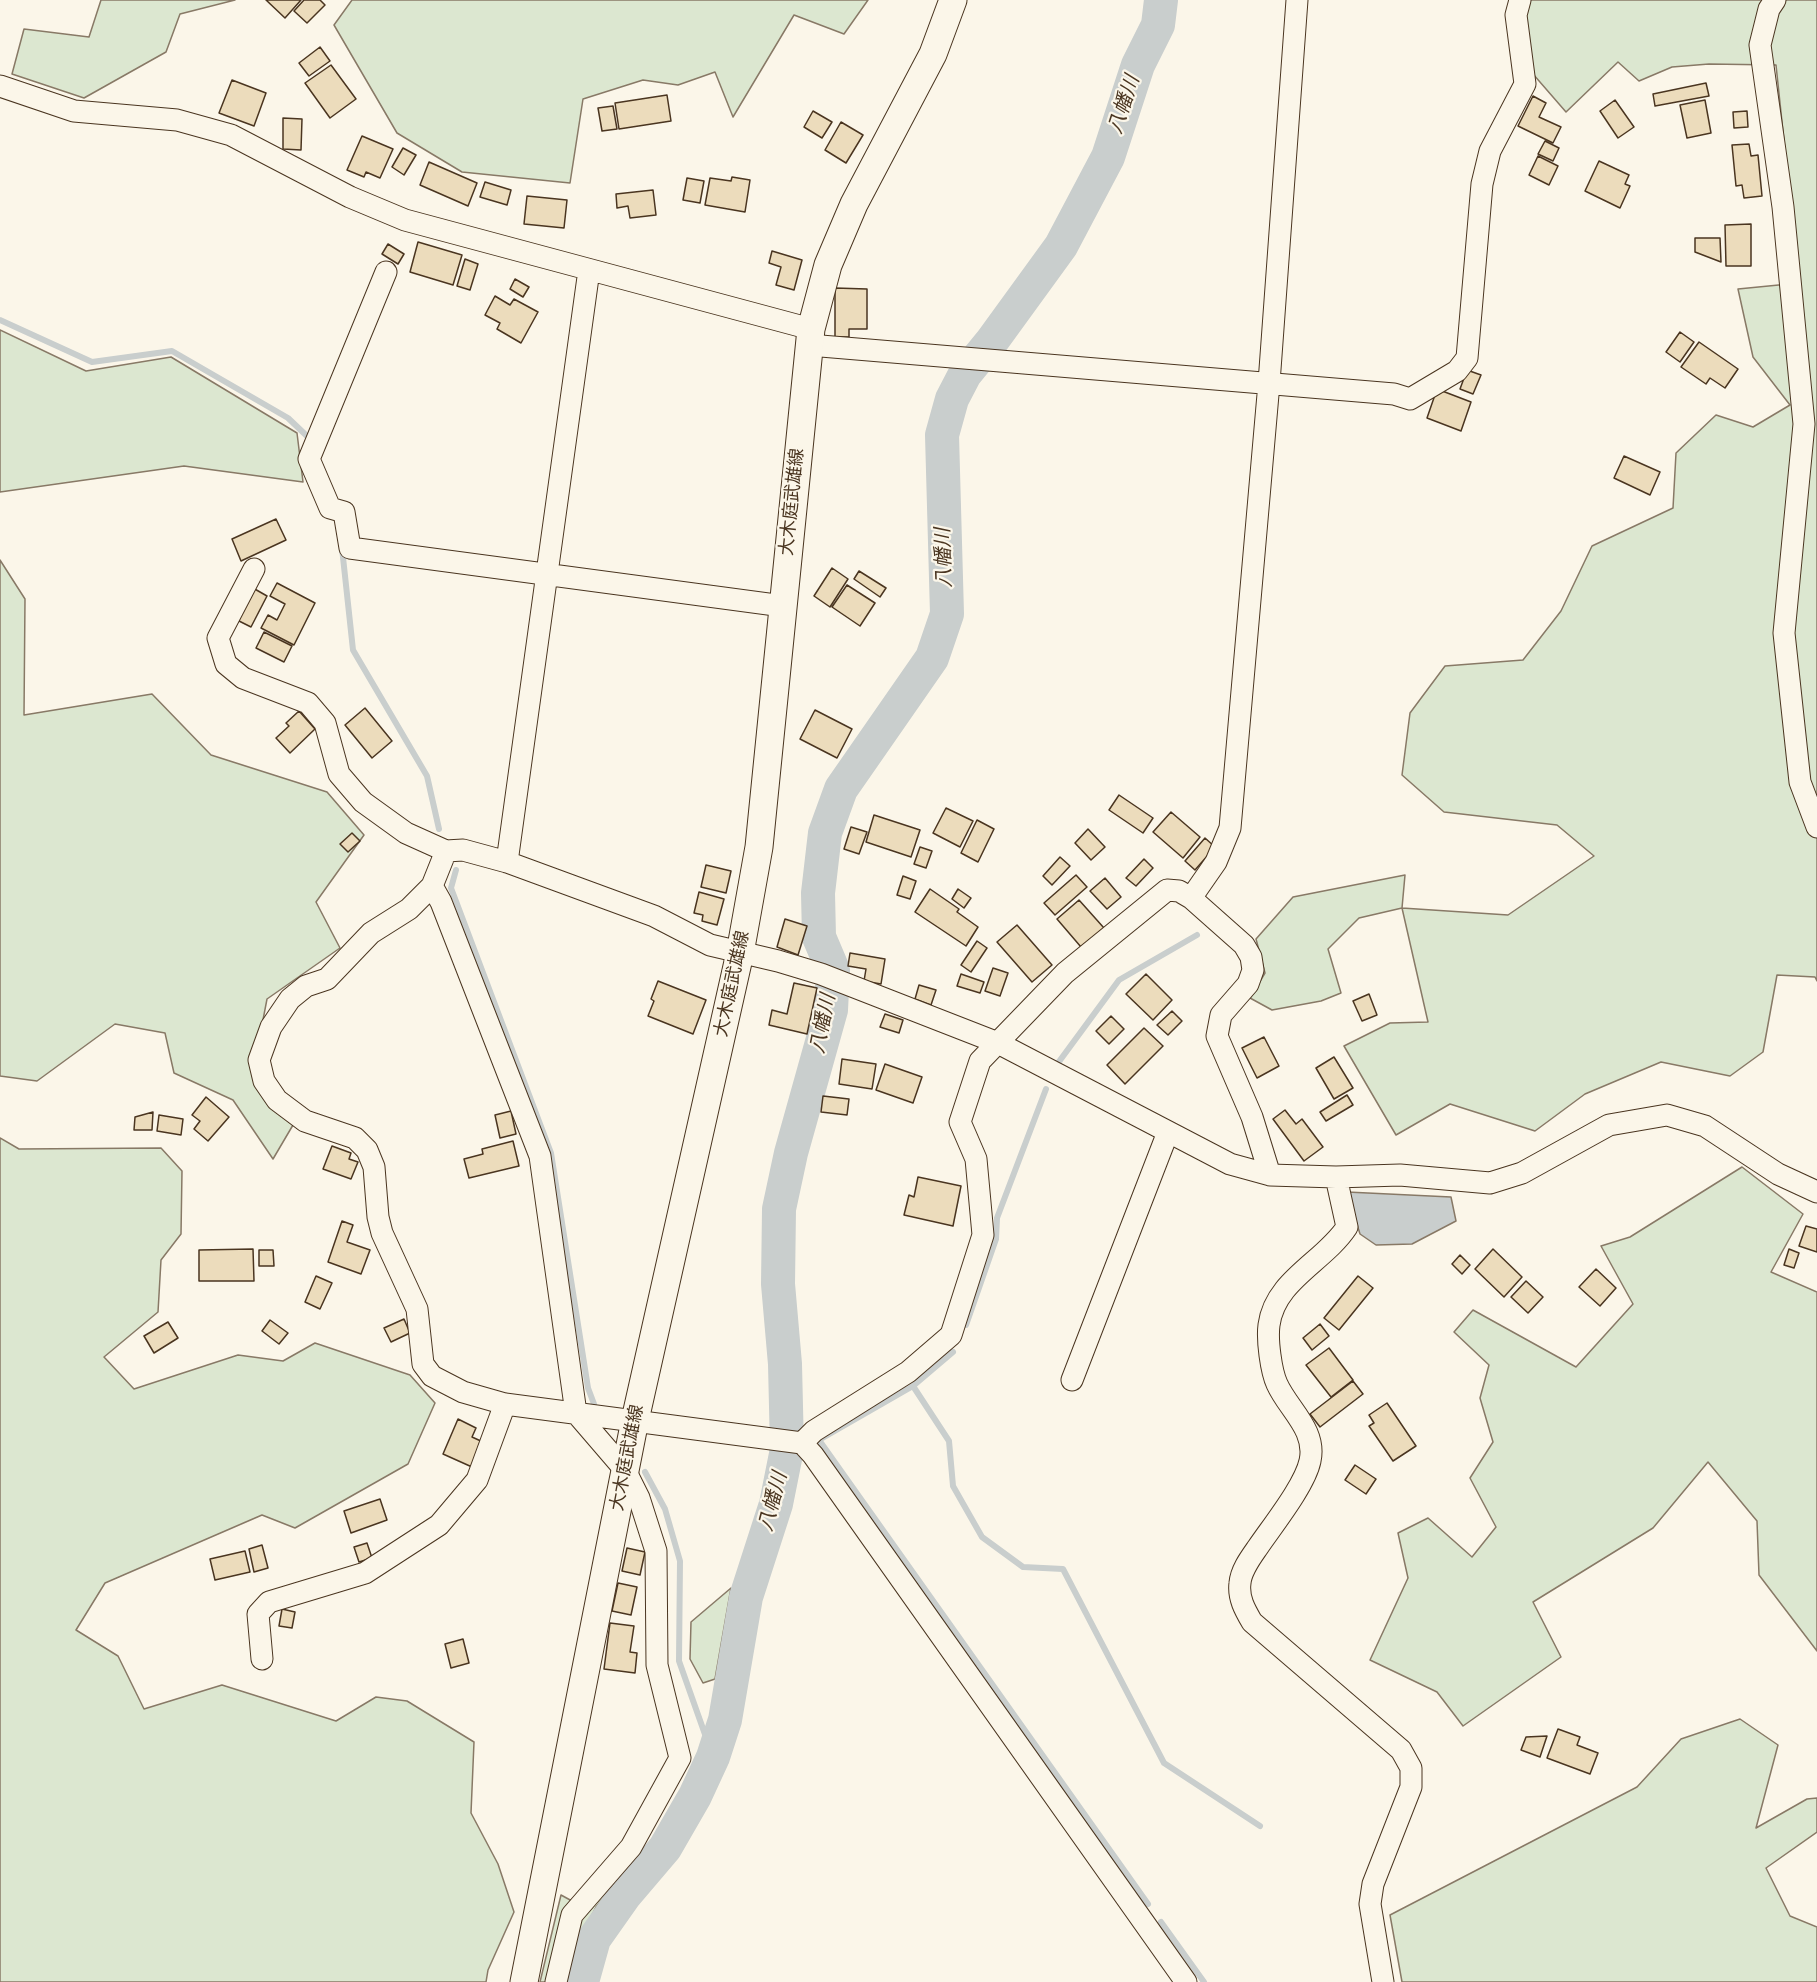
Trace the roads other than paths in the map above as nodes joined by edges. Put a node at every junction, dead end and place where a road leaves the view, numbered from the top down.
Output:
1 (953, 0) edge
2 (1297, 0) edge
3 (1520, 0) edge
4 (1775, 0) edge
5 (0, 86) edge
6 (589, 270) junction
7 (386, 272) dead end
8 (810, 337) junction
9 (1269, 383) junction
10 (254, 570) dead end
11 (547, 574) junction
12 (783, 606) junction
13 (1817, 827) edge
14 (446, 851) junction
15 (507, 862) junction
16 (432, 886) junction
17 (1191, 898) junction
18 (740, 953) junction
19 (998, 1043) junction
20 (1168, 1132) junction
21 (1270, 1176) junction
22 (1335, 1177) junction
23 (1817, 1192) edge
24 (1072, 1380) dead end
25 (505, 1404) junction
26 (576, 1413) junction
27 (635, 1420) junction
28 (802, 1443) junction
29 (625, 1470) junction
30 (262, 1659) dead end
31 (524, 1982) edge
32 (556, 1982) edge
33 (1186, 1982) edge
34 (1383, 1982) edge

1 - 8 main road, 大木庭武雄線
2 - 9 street
3 - 9 street
4 - 13 street
5 - 6 street
6 - 8 street
6 - 11 street
7 - 11 street
8 - 9 street
8 - 12 main road, 大木庭武雄線
9 - 17 street
10 - 14 street
11 - 12 street
11 - 15 street
12 - 18 main road, 大木庭武雄線
14 - 15 street
14 - 16 street
15 - 18 street
16 - 25 street
16 - 26 street
17 - 19 street
17 - 21 street
18 - 19 street
18 - 27 main road, 大木庭武雄線
19 - 20 street
19 - 28 street
20 - 21 street
20 - 24 street
21 - 22 street
22 - 23 street
22 - 34 street
25 - 26 street
25 - 30 street
26 - 27 street
26 - 29 street
27 - 28 street
27 - 29 main road, 大木庭武雄線
28 - 33 street
29 - 31 main road, 大木庭武雄線
29 - 32 street

